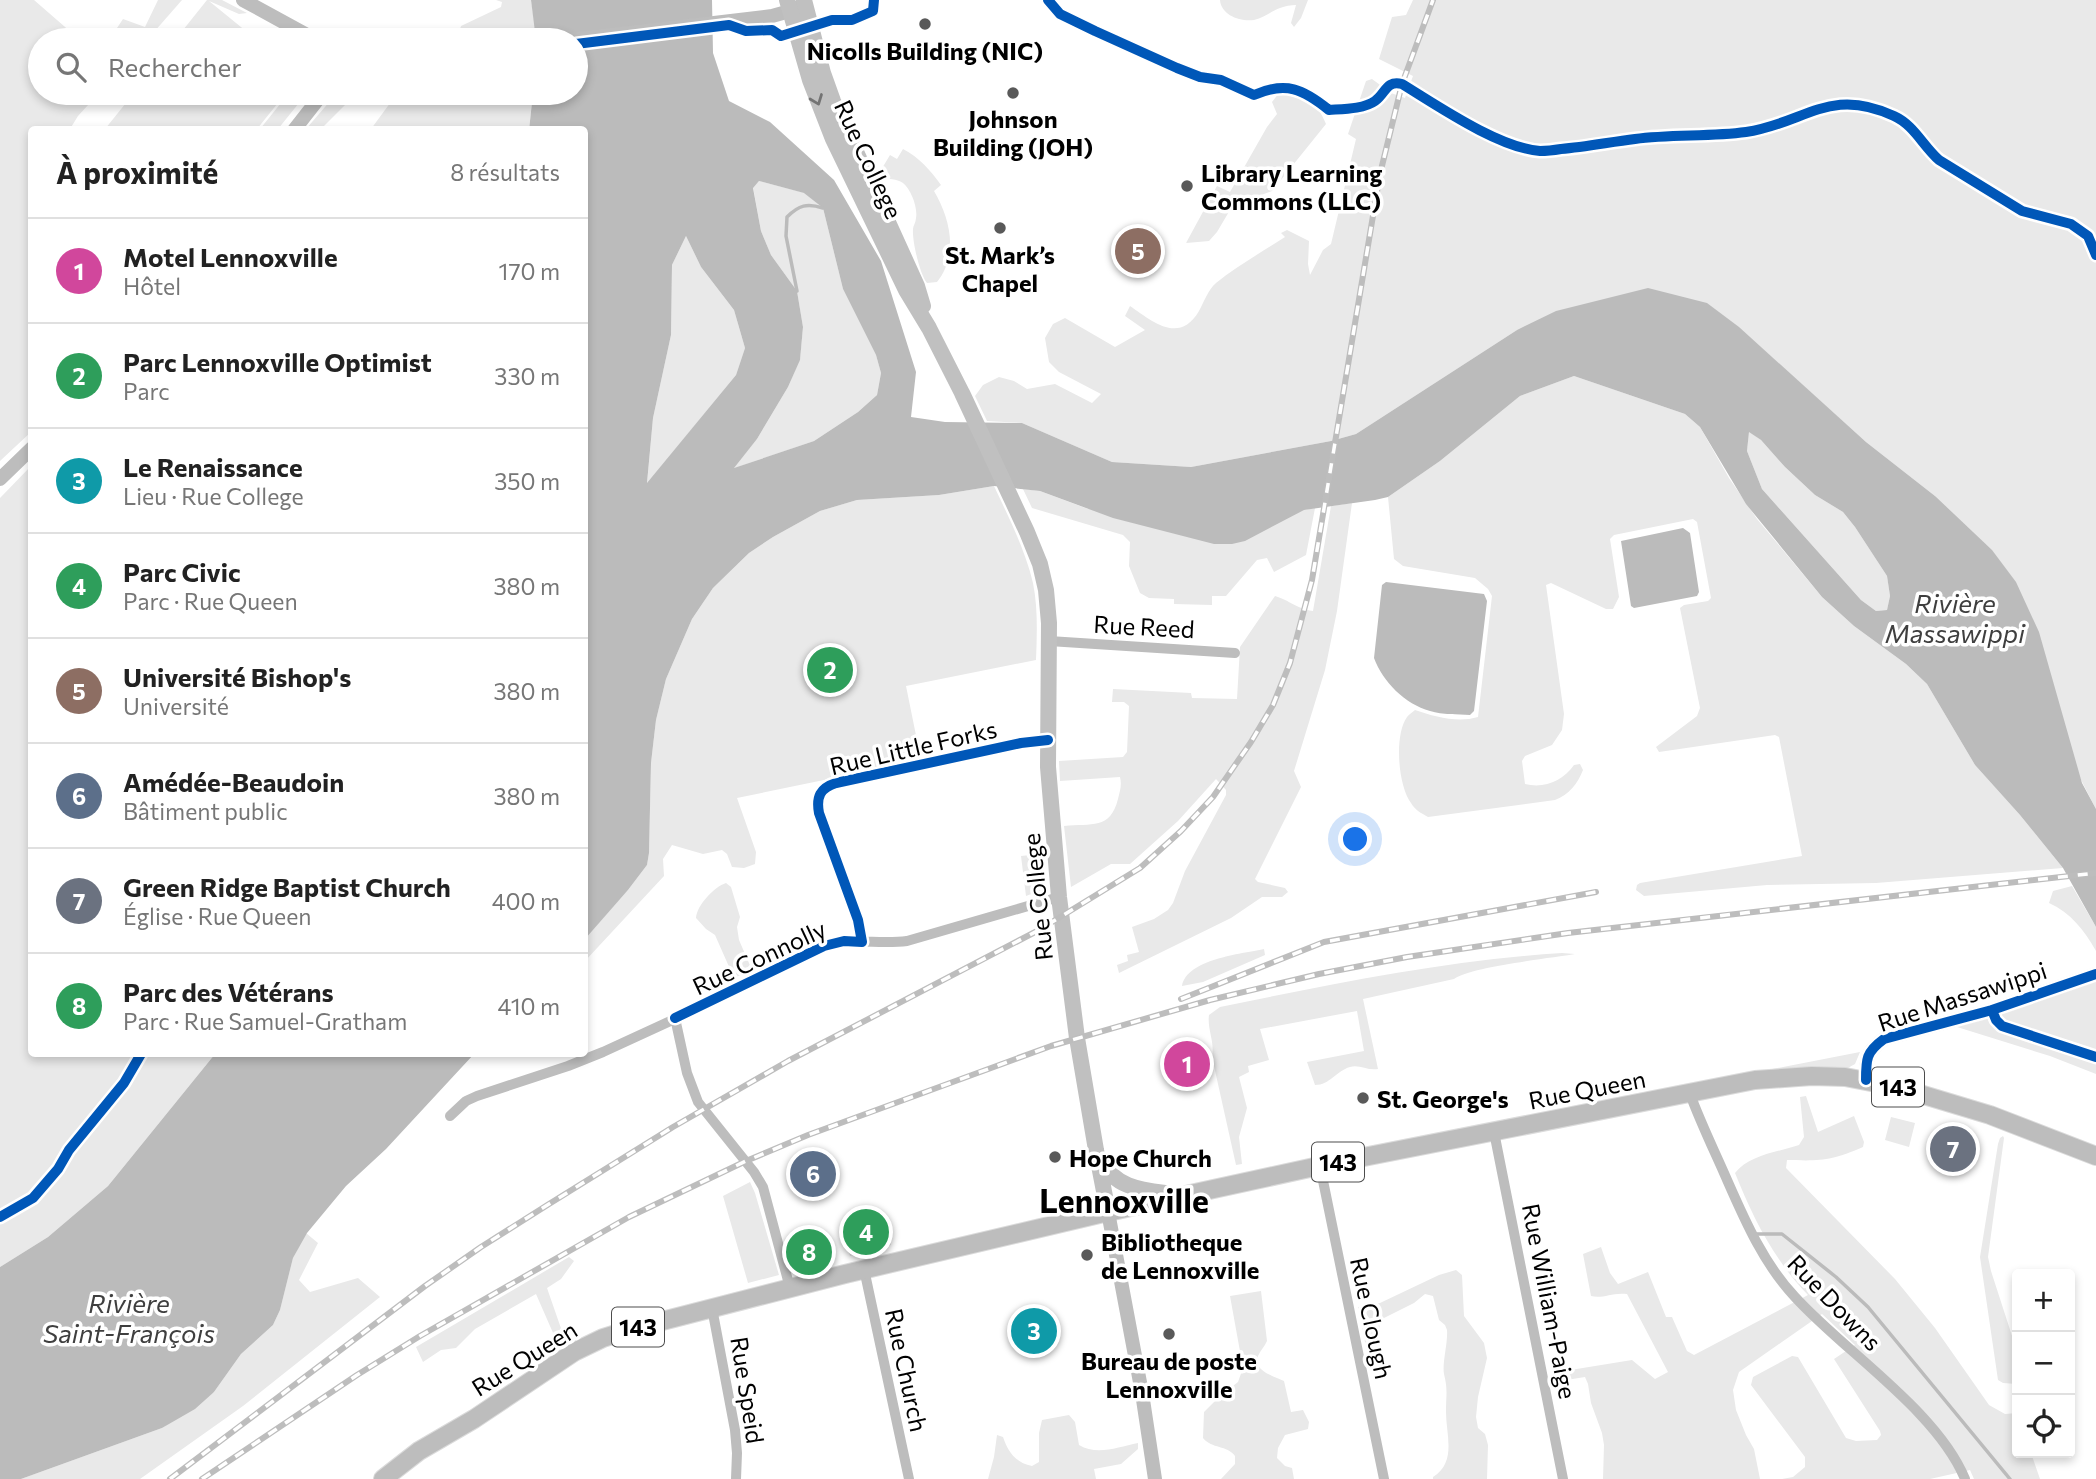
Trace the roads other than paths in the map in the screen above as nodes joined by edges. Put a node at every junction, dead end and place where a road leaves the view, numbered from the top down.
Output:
1 (243, 0) edge
2 (804, 2) edge
3 (788, 6) edge
4 (294, 28) edge
5 (588, 38) edge
6 (314, 105) edge
7 (297, 126) edge
8 (929, 328) junction
9 (28, 452) edge
10 (0, 479) edge
11 (1049, 641) junction
12 (1236, 653) dead end
13 (1048, 740) junction
14 (1059, 897) junction
15 (862, 942) junction
16 (2096, 974) edge
17 (676, 1018) junction
18 (1866, 1080) junction
19 (1690, 1094) junction
20 (450, 1116) dead end
21 (1494, 1132) junction
22 (1096, 1150) junction
23 (2096, 1156) edge
24 (1320, 1166) junction
25 (1183, 1195) junction
26 (1108, 1212) junction
27 (864, 1269) junction
28 (790, 1288) junction
29 (712, 1308) junction
30 (383, 1479) edge
31 (736, 1479) edge
32 (909, 1479) edge
33 (1155, 1479) edge
34 (1384, 1479) edge
35 (1563, 1479) edge
36 (1965, 1479) edge

1 - 4 street
2 - 3 street
2 - 8 main road, Rue College
3 - 5 street
3 -> 8 main road, Rue College
6 - 7 street
8 - 11 main road, Rue College
9 - 10 street
11 - 12 street, Rue Reed
11 - 13 main road, Rue College
13 - 14 main road, Rue College
13 - 15 street, Rue Little Forks
14 - 15 street, Rue Connolly
14 - 22 main road, Rue College
15 - 17 street, Rue Connolly
16 - 18 street, Rue Massawippi
17 - 20 street, Rue Connolly
17 - 28 street
18 - 19 main road, Rue Queen / 143
18 - 23 main road, Rue Queen / 143
19 - 21 main road, Rue Queen / 143
19 - 36 street, Rue Downs
21 - 24 main road, Rue Queen / 143
21 - 35 street, Rue William-Paige
22 - 25 main road
22 - 26 main road, Rue College
24 - 25 main road, Rue Queen / 143
24 - 34 street, Rue Clough
25 - 26 main road, Rue Queen / 143
26 - 27 main road, Rue Queen / 143
26 - 33 street, Rue College
27 - 28 main road, Rue Queen / 143
27 - 32 street, Rue Church
28 - 29 main road, Rue Queen / 143
29 - 30 main road, Rue Queen / 143
29 - 31 street, Rue Speid

